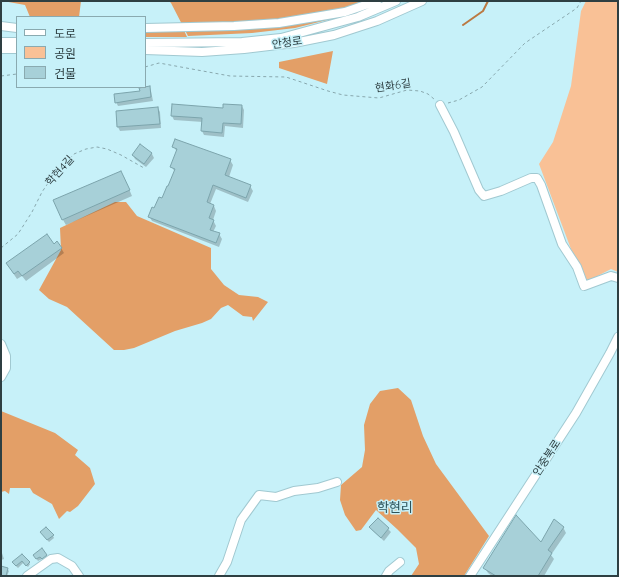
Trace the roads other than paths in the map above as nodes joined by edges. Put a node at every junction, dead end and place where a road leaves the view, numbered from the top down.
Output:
1 (377, 1) edge
2 (396, 1) edge
3 (422, 1) edge
4 (385, 3) edge
5 (1, 26) edge
6 (16, 28) edge
7 (146, 28) edge
8 (1, 42) edge
9 (16, 42) edge
10 (146, 43) edge
11 (1, 49) edge
12 (16, 49) edge
13 (146, 50) edge
14 (440, 105) road end
15 (618, 278) edge
16 (617, 342) edge
17 (1, 344) edge
18 (1, 377) edge
19 (337, 482) dead end
20 (400, 562) dead end
21 (27, 576) edge
22 (79, 576) edge
23 (219, 576) edge
24 (386, 576) edge
25 (470, 576) edge

1 - 7 street
2 - 4 street, 안청로
3 - 13 street, 안청로
4 - 10 street, 안청로
5 - 6 street
8 - 9 street
11 - 12 street
14 - 15 street
16 - 25 street, 안중북로
17 - 18 street
19 - 23 street
20 - 24 street
21 - 22 street

